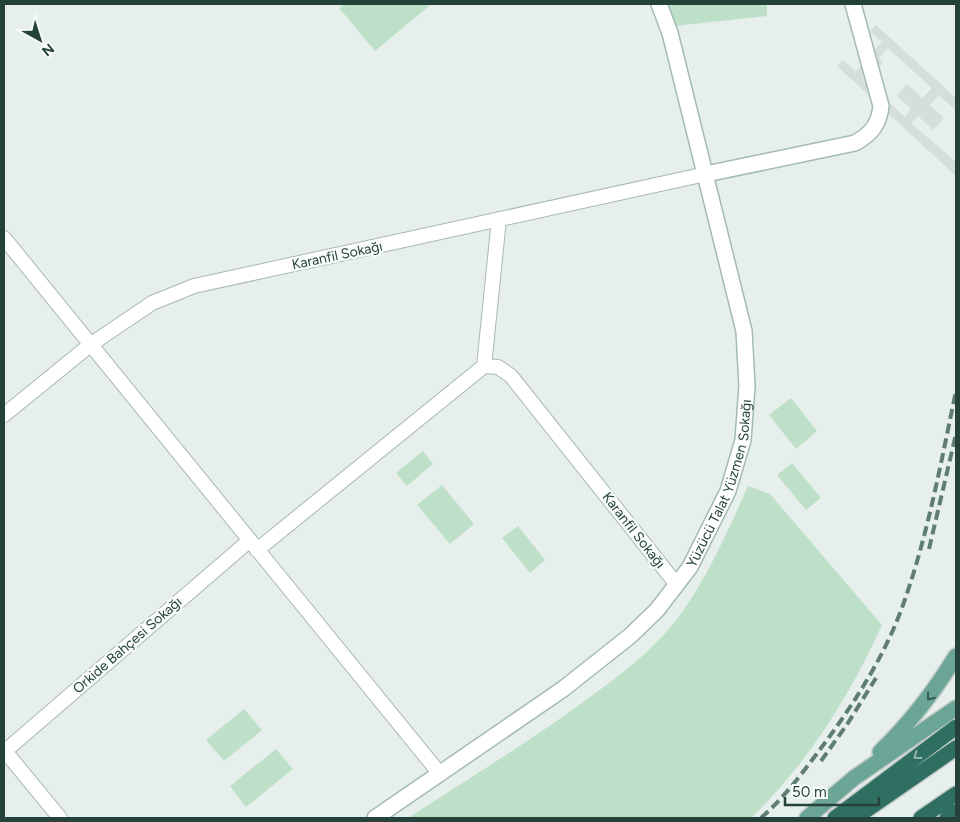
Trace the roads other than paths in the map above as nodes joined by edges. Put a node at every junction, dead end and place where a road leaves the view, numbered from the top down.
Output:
1 (659, 4) edge
2 (854, 4) edge
3 (706, 174) junction
4 (499, 219) junction
5 (4, 238) edge
6 (90, 345) junction
7 (484, 366) junction
8 (4, 415) edge
9 (254, 545) junction
10 (677, 584) junction
11 (956, 656) edge
12 (956, 708) edge
13 (956, 727) edge
14 (956, 748) edge
15 (4, 751) edge
16 (440, 774) junction
17 (854, 778) junction
18 (956, 794) edge
19 (956, 812) edge
20 (60, 818) edge
21 (375, 818) edge
22 (807, 818) edge
23 (836, 818) edge
24 (855, 818) edge
25 (921, 818) edge
26 (947, 818) edge

1 - 3 street, Yüzücü Talat Yüzmen Sokağı
2 - 3 street
3 - 4 street, Karanfil Sokağı
3 - 10 street, Yüzücü Talat Yüzmen Sokağı
4 - 6 street, Karanfil Sokağı
4 - 7 street
5 - 6 street
6 - 8 street, Karanfil Sokağı
6 - 9 street
7 - 9 street
7 - 10 street, Karanfil Sokağı
9 - 15 street, Orkide Bahçesi Sokağı
9 - 16 street
10 - 16 street, Yüzücü Talat Yüzmen Sokağı
11 -> 17 main road
12 - 17 main road
13 -> 23 highway
14 - 24 highway
15 - 20 street
16 - 21 street, Yüzücü Talat Yüzmen Sokağı
17 - 22 main road
18 - 25 highway
19 - 26 highway

